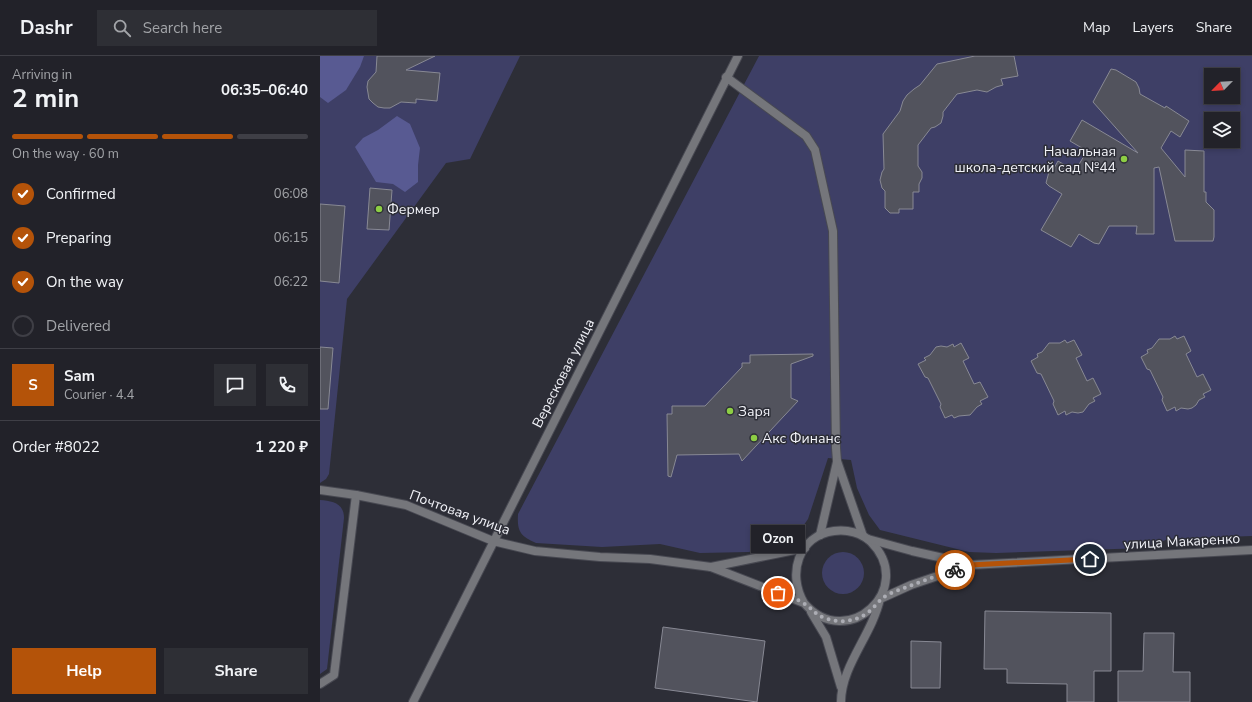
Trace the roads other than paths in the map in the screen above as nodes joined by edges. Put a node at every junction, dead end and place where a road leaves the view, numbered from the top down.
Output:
1 (738, 56) edge
2 (726, 78) junction
3 (837, 461) junction
4 (320, 490) edge
5 (356, 495) junction
6 (820, 535) junction
7 (865, 537) junction
8 (493, 541) junction
9 (805, 548) junction
10 (1252, 550) edge
11 (970, 565) junction
12 (711, 567) junction
13 (880, 599) junction
14 (806, 605) junction
15 (320, 684) edge
16 (842, 687) junction
17 (412, 702) edge
18 (841, 702) edge

1 - 2 street, Вересковая улица
2 - 3 street
2 - 8 street, Вересковая улица
3 - 6 street
3 - 7 street
4 - 5 street, Почтовая улица
5 - 8 street, Почтовая улица
5 - 15 street
6 - 7 street
6 - 9 street
7 - 11 street, улица Макаренко
7 - 13 street
8 - 12 street, Почтовая улица
8 - 17 street, Вересковая улица
9 - 12 street, Почтовая улица
9 - 14 street
10 - 11 street, улица Макаренко
11 - 13 street, улица Макаренко
12 - 14 street, Почтовая улица
13 - 14 street
13 - 16 street
14 - 16 street
16 - 18 street

